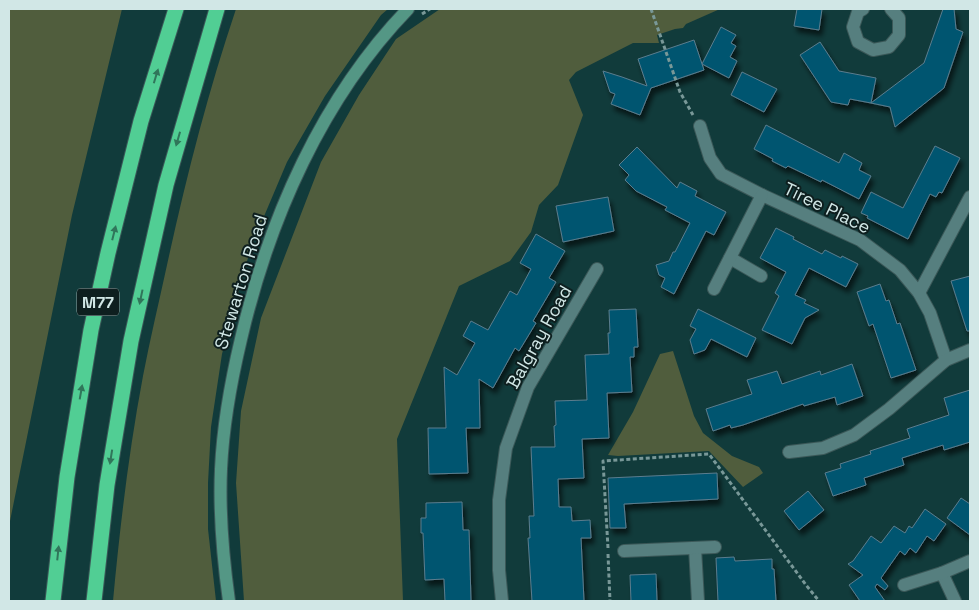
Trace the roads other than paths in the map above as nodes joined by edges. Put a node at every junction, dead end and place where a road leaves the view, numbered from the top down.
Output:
1 (176, 9) edge
2 (217, 9) edge
3 (408, 9) edge
4 (863, 9) edge
5 (891, 9) edge
6 (700, 126) road end
7 (762, 195) junction
8 (970, 197) edge
9 (967, 211) edge
10 (730, 258) junction
11 (597, 268) dead end
12 (761, 276) dead end
13 (714, 289) dead end
14 (919, 294) junction
15 (970, 350) edge
16 (946, 360) junction
17 (789, 452) dead end
18 (714, 547) dead end
19 (695, 548) junction
20 (624, 551) dead end
21 (970, 561) edge
22 (942, 573) junction
23 (904, 584) dead end
24 (53, 601) edge
25 (94, 601) edge
26 (229, 601) edge
27 (502, 601) edge
28 (698, 601) edge
29 (955, 601) edge

24 -> 1 highway, M77
2 -> 25 highway, M77
3 - 26 main road, Stewarton Road
4 - 5 street
6 - 7 street, Tiree Place
7 - 10 street, Tiree Place
7 - 14 street, Tiree Place
8 - 9 street
9 - 14 street
10 - 12 street
10 - 13 street, Tiree Place
11 - 27 street, Balgray Road
14 - 16 street, Tiree Place
15 - 16 street
16 - 17 street
18 - 19 street
19 - 20 street
19 - 28 street
21 - 22 street
22 - 23 street
22 - 29 street

